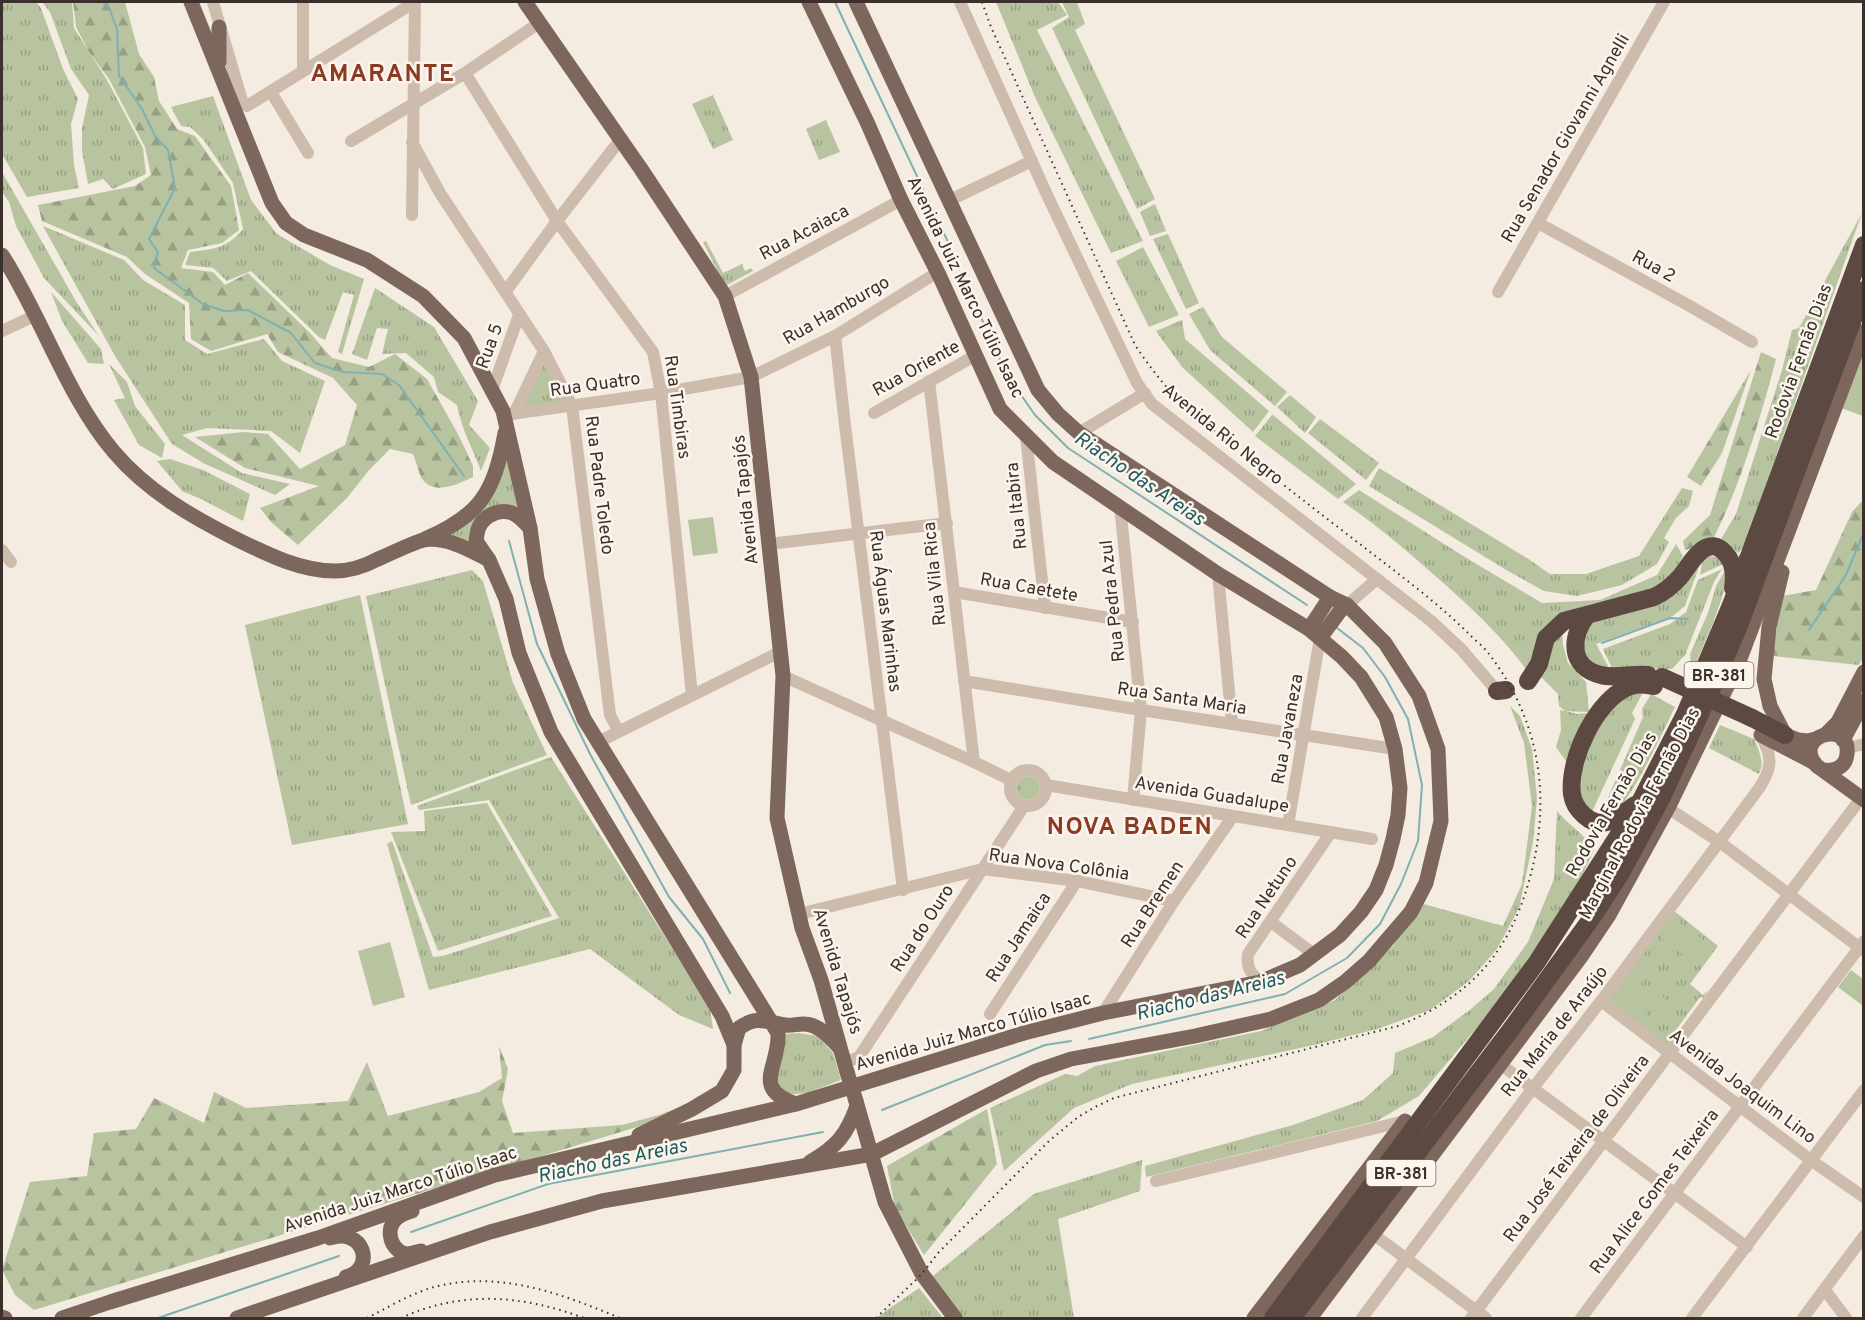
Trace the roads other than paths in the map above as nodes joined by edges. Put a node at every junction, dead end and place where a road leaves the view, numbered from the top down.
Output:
1 (191, 2) edge
2 (213, 2) edge
3 (303, 2) edge
4 (415, 2) edge
5 (525, 2) edge
6 (809, 2) edge
7 (856, 2) edge
8 (960, 2) edge
9 (1664, 2) edge
10 (539, 23) junction
11 (219, 27) junction
12 (303, 70) junction
13 (219, 71) junction
14 (465, 73) junction
15 (271, 92) junction
16 (412, 103) junction
17 (620, 140) junction
18 (351, 141) dead end
19 (412, 142) junction
20 (308, 153) dead end
21 (1032, 160) junction
22 (901, 200) junction
23 (950, 200) junction
24 (412, 214) dead end
25 (557, 221) junction
26 (1538, 223) junction
27 (1863, 233) edge
28 (1861, 251) edge
29 (2, 255) edge
30 (938, 272) junction
31 (1863, 290) edge
32 (506, 291) junction
33 (1498, 292) dead end
34 (725, 296) junction
35 (36, 315) junction
36 (519, 315) junction
37 (2, 331) edge
38 (1863, 331) edge
39 (836, 336) junction
40 (1752, 342) dead end
41 (544, 351) junction
42 (976, 355) junction
43 (751, 377) junction
44 (928, 381) junction
45 (492, 390) junction
46 (661, 393) junction
47 (1144, 393) junction
48 (572, 406) junction
49 (874, 413) dead end
50 (508, 419) junction
51 (1079, 433) junction
52 (1026, 436) junction
53 (1800, 501) junction
54 (1120, 506) junction
55 (947, 523) junction
56 (530, 528) junction
57 (859, 532) junction
58 (423, 540) junction
59 (769, 544) junction
60 (2, 550) edge
61 (489, 560) junction
62 (11, 562) dead end
63 (1218, 574) junction
64 (1377, 579) junction
65 (954, 592) junction
66 (1330, 597) junction
67 (1347, 605) junction
68 (1731, 605) junction
69 (1045, 608) junction
70 (1587, 615) junction
71 (1133, 622) junction
72 (1314, 634) junction
73 (780, 651) junction
74 (1863, 672) edge
75 (783, 676) junction
76 (964, 681) junction
77 (1528, 681) dead end
78 (1658, 682) junction
79 (1502, 690) dead end
80 (692, 695) junction
81 (1863, 701) edge
82 (1141, 710) junction
83 (882, 721) junction
84 (1232, 724) junction
85 (1751, 726) junction
86 (618, 730) junction
87 (1304, 734) junction
88 (1785, 735) junction
89 (1821, 736) junction
90 (598, 742) junction
91 (1863, 744) edge
92 (1395, 749) junction
93 (1845, 750) junction
94 (974, 762) junction
95 (1818, 766) junction
96 (1011, 780) junction
97 (1046, 785) junction
98 (1858, 796) edge
99 (1133, 800) junction
100 (1641, 800) junction
101 (1024, 806) junction
102 (1668, 808) junction
103 (1233, 816) junction
104 (1288, 825) junction
105 (1331, 832) junction
106 (1372, 839) dead end
107 (1721, 843) junction
108 (983, 869) junction
109 (1077, 881) junction
110 (903, 890) junction
111 (1790, 894) junction
112 (1174, 901) junction
113 (799, 914) junction
114 (1608, 915) junction
115 (1271, 922) junction
116 (1862, 946) edge
117 (1315, 955) junction
118 (821, 980) junction
119 (1260, 982) junction
120 (1522, 982) junction
121 (1601, 1001) junction
122 (1103, 1013) junction
123 (990, 1014) dead end
124 (771, 1022) junction
125 (806, 1024) junction
126 (1512, 1028) junction
127 (734, 1045) junction
128 (1670, 1053) junction
129 (844, 1062) junction
130 (1500, 1064) junction
131 (1533, 1088) junction
132 (1863, 1090) edge
133 (856, 1103) junction
134 (796, 1104) junction
135 (1740, 1106) junction
136 (1405, 1121) junction
137 (1605, 1141) junction
138 (612, 1147) junction
139 (872, 1154) junction
140 (1812, 1161) junction
141 (802, 1166) junction
142 (495, 1175) junction
143 (1156, 1181) dead end
144 (1676, 1194) junction
145 (1863, 1197) edge
146 (486, 1233) junction
147 (1372, 1234) junction
148 (1863, 1236) edge
149 (1747, 1246) junction
150 (250, 1258) junction
151 (1407, 1259) junction
152 (1825, 1290) junction
153 (283, 1304) junction
154 (1478, 1316) edge
155 (62, 1318) edge
156 (237, 1318) edge
157 (955, 1318) edge
158 (1254, 1318) edge
159 (1273, 1318) edge
160 (1292, 1318) edge
161 (1310, 1318) edge
162 (1362, 1318) edge
163 (1581, 1318) edge
164 (1692, 1318) edge
165 (1803, 1318) edge
166 (1846, 1318) edge

1 - 13 main road
2 - 11 street
3 - 12 street
4 - 12 street
4 - 16 street
5 - 10 main road, Avenida Tapajós
6 - 22 main road, Avenida Juiz Marco Túlio Isaac
7 - 23 main road, Avenida Juiz Marco Túlio Isaac
8 - 21 street, Avenida Rio Negro
9 - 26 street, Rua Senador Giovanni Agnelli
10 - 14 street
10 - 17 main road, Avenida Tapajós
11 - 13 main road
11 - 15 street
12 - 15 street
13 - 45 main road
14 - 16 street
14 - 25 street, Rua Timbiras
15 - 20 street
16 - 18 street
16 - 19 street
17 - 25 street
17 - 34 main road, Avenida Tapajós
19 - 24 street
19 - 32 street, Rua Padre Toledo
21 - 23 street
21 - 47 street, Avenida Rio Negro
22 - 30 main road, Avenida Juiz Marco Túlio Isaac
22 - 34 street, Rua Acaiaca
23 - 51 main road, Avenida Juiz Marco Túlio Isaac
25 - 32 street
25 - 46 street, Rua Timbiras
26 - 33 street, Rua Senador Giovanni Agnelli
26 - 40 street, Rua 2
27 - 28 highway, Rodovia Fernão Dias
28 - 68 highway, Rodovia Fernão Dias / BR-381
29 - 35 main road
30 - 39 street, Rua Hamburgo
30 - 42 main road, Avenida Juiz Marco Túlio Isaac
31 - 126 highway, Rodovia Fernão Dias / BR-381
32 - 36 street, Rua Padre Toledo
34 - 43 main road, Avenida Tapajós
35 - 37 street
35 - 58 main road
36 - 41 street, Rua Padre Toledo
36 - 45 street, Rua 5
38 - 53 main road, Marginal Rodovia Fernão Dias / BR-381
39 - 43 street, Rua Hamburgo
39 - 57 street, Rua Águas Marinhas
41 - 48 street, Rua Padre Toledo
41 - 50 street
42 - 44 street, Rua Oriente
42 - 52 main road, Avenida Juiz Marco Túlio Isaac
43 - 46 street, Rua Quatro
43 - 59 main road, Avenida Tapajós
44 - 49 street, Rua Oriente
44 - 55 street, Rua Vila Rica
45 - 50 main road
46 - 48 street, Rua Quatro
46 - 80 street, Rua Timbiras
47 - 51 street
47 - 64 street, Avenida Rio Negro
48 - 50 street, Rua Quatro
48 - 86 street, Rua Padre Toledo
50 - 56 main road
50 - 58 main road
51 - 66 main road, Avenida Juiz Marco Túlio Isaac
52 - 54 main road, Avenida Juiz Marco Túlio Isaac
52 - 69 street, Rua Itabira
53 - 88 main road
53 - 102 main road, Marginal Rodovia Fernão Dias / BR-381
54 - 63 main road, Avenida Juiz Marco Túlio Isaac
54 - 71 street, Rua Pedra Azul
55 - 57 street
55 - 65 street, Rua Vila Rica
56 - 61 main road
56 - 90 main road
57 - 59 street
57 - 83 street, Rua Águas Marinhas
58 - 61 main road
59 - 73 main road, Avenida Tapajós
60 - 62 street
61 - 127 main road
63 - 72 main road, Avenida Juiz Marco Túlio Isaac
63 - 84 street
64 - 67 street
64 - 79 street, Avenida Rio Negro
65 - 69 street, Rua Caetete
65 - 76 street, Rua Vila Rica
66 - 67 main road, Avenida Juiz Marco Túlio Isaac
66 - 72 main road
67 - 72 main road
67 - 139 main road, Avenida Juiz Marco Túlio Isaac
68 - 70 highway
68 - 100 highway, Rodovia Fernão Dias / BR-381
69 - 71 street, Rua Caetete
70 - 77 highway
70 - 78 highway
71 - 82 street, Rua Pedra Azul
72 - 87 street, Rua Javaneza
72 - 92 main road, Avenida Juiz Marco Túlio Isaac
73 - 75 main road, Avenida Tapajós
73 - 80 street
74 - 89 main road
75 - 83 street
75 - 113 main road, Avenida Tapajós
76 - 82 street, Rua Santa Maria
76 - 94 street, Rua Vila Rica
78 - 85 highway
78 - 100 highway, BR-381
80 - 86 street
81 - 93 main road
82 - 84 street, Rua Santa Maria
82 - 99 street, Rua Pedra Azul
83 - 94 street
83 - 110 street, Rua Águas Marinhas
84 - 87 street, Rua Santa Maria
85 - 88 highway
85 - 95 main road
85 - 107 street, Rua Maria de Araújo
86 - 90 street
87 - 92 street, Rua Santa Maria
87 - 104 street, Rua Javaneza
88 - 89 main road
89 - 93 main road
89 - 95 main road
90 - 124 main road
91 - 93 street
92 - 117 main road, Avenida Juiz Marco Túlio Isaac
93 - 95 main road
93 - 98 main road
94 - 96 street
95 - 98 main road
96 - 97 street
96 - 101 street
97 - 99 street, Avenida Guadalupe
97 - 101 street
98 - 111 street, Rua José Teixeira de Oliveira
99 - 103 street, Avenida Guadalupe
100 - 120 highway, Rodovia Fernão Dias / BR-381
101 - 108 street, Rua do Ouro
102 - 107 street
102 - 114 main road, Marginal Rodovia Fernão Dias / BR-381
103 - 104 street, Avenida Guadalupe
103 - 112 street, Rua Bremen
104 - 105 street, Avenida Guadalupe
105 - 106 street, Avenida Guadalupe
105 - 115 street, Rua Netuno
107 - 111 street
107 - 121 street, Rua Maria de Araújo
108 - 109 street, Rua Nova Colônia
108 - 110 street, Rua Nova Colônia
108 - 129 street, Rua do Ouro
109 - 112 street, Rua Nova Colônia
109 - 123 street, Rua Jamaica
110 - 113 street, Rua Nova Colônia
111 - 116 street
111 - 128 street, Rua José Teixeira de Oliveira
112 - 122 street, Rua Bremen
113 - 118 main road, Avenida Tapajós
114 - 126 highway
114 - 130 main road, Marginal Rodovia Fernão Dias / BR-381
115 - 117 street
115 - 119 street, Rua Netuno
116 - 135 street, Rua Alice Gomes Teixeira
117 - 119 main road, Avenida Juiz Marco Túlio Isaac
118 - 125 main road
118 - 129 main road, Avenida Tapajós
119 - 122 main road, Avenida Juiz Marco Túlio Isaac
120 - 136 highway
120 - 159 highway, Rodovia Fernão Dias / BR-381
121 - 128 street, Avenida Joaquim Lino
121 - 131 street, Rua Maria de Araújo
122 - 134 main road, Avenida Juiz Marco Túlio Isaac
124 - 125 main road
124 - 127 main road
124 - 134 main road
125 - 129 main road
126 - 160 highway, Rodovia Fernão Dias / BR-381
127 - 138 main road
128 - 135 street, Avenida Joaquim Lino
128 - 137 street, Rua José Teixeira de Oliveira
129 - 133 main road, Avenida Tapajós, bridge
130 - 131 street
130 - 147 main road, Marginal Rodovia Fernão Dias / BR-381
131 - 137 street
131 - 151 street, Rua Maria de Araújo
132 - 140 street
133 - 139 main road
133 - 141 main road
134 - 138 main road, Avenida Juiz Marco Túlio Isaac
135 - 140 street, Avenida Joaquim Lino
135 - 144 street, Rua Alice Gomes Teixeira
136 - 143 street
136 - 158 main road, BR-381
137 - 144 street
137 - 154 street, Rua José Teixeira de Oliveira
138 - 142 main road, Avenida Juiz Marco Túlio Isaac
139 - 141 main road, Avenida Juiz Marco Túlio Isaac
139 - 157 main road
140 - 145 street, Avenida Joaquim Lino
140 - 149 street
141 - 146 main road, Avenida Juiz Marco Túlio Isaac
142 - 146 main road
142 - 150 main road, Avenida Juiz Marco Túlio Isaac
144 - 149 street
144 - 163 street, Rua Alice Gomes Teixeira
146 - 153 main road, Avenida Juiz Marco Túlio Isaac
147 - 151 street
147 - 161 main road, Marginal Rodovia Fernão Dias / BR-381
148 - 152 street
149 - 164 street
150 - 153 main road
150 - 155 main road, Avenida Juiz Marco Túlio Isaac
151 - 154 street
151 - 162 street, Rua Maria de Araújo
152 - 165 street
152 - 166 street
153 - 156 main road, Avenida Juiz Marco Túlio Isaac

